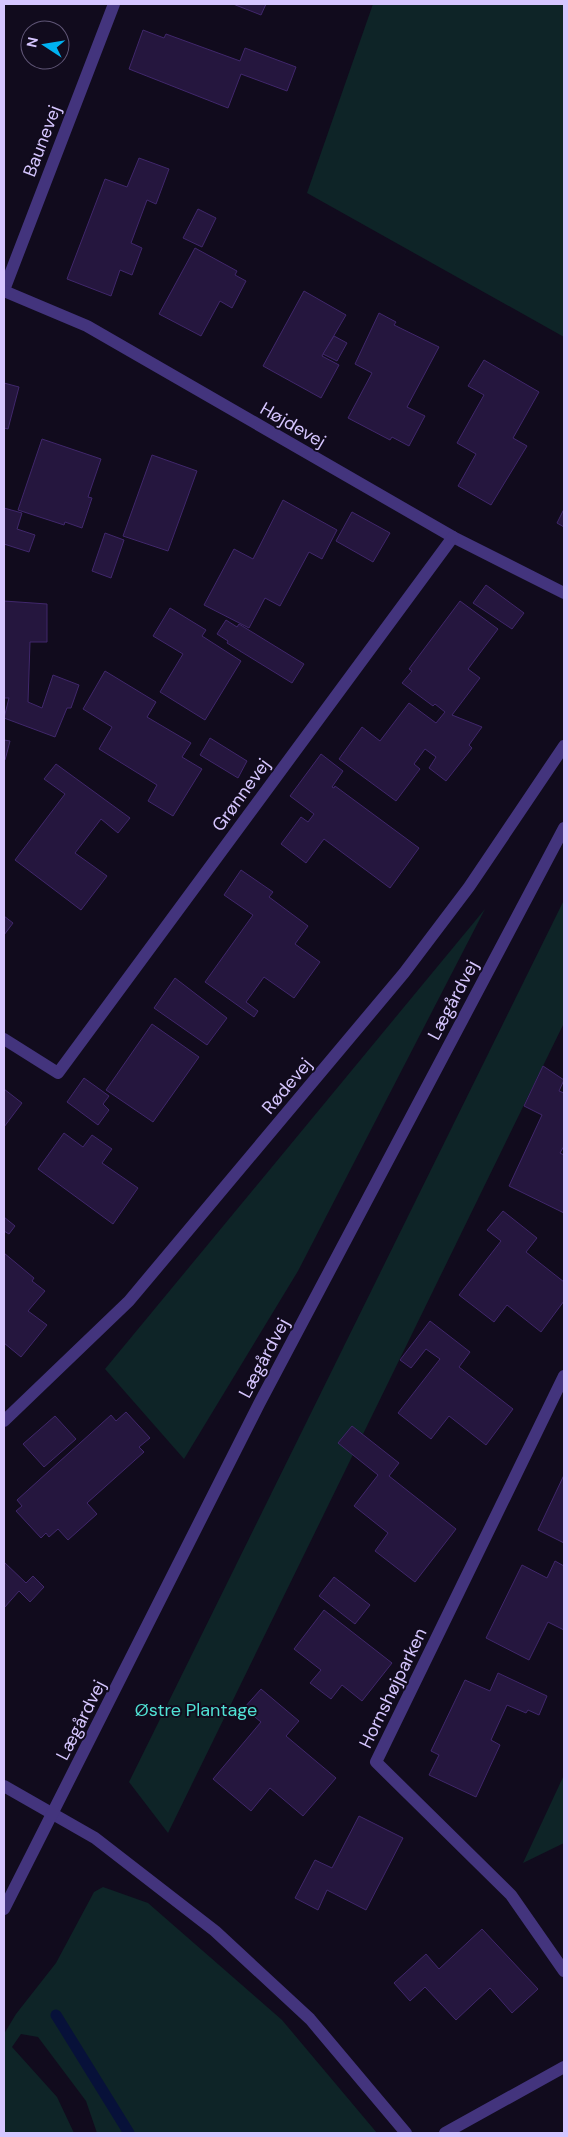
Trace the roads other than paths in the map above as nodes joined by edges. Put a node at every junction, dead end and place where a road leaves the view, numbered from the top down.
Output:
1 (114, 4) edge
2 (4, 290) edge
3 (453, 537) junction
4 (564, 593) edge
5 (564, 746) edge
6 (564, 828) edge
7 (4, 1039) edge
8 (564, 1376) edge
9 (4, 1421) edge
10 (4, 1786) edge
11 (52, 1815) junction
12 (4, 1909) edge
13 (564, 1971) edge
14 (564, 2067) edge
15 (406, 2133) edge
16 (445, 2133) edge

1 - 2 street, Baunevej
2 - 3 street, Højdevej
3 - 4 street, Højdevej
3 - 7 street, Grønnevej
5 - 9 street, Rødevej
6 - 11 street, Lægårdvej
8 - 13 street, Hornshøjparken
10 - 11 street
11 - 12 street, Lægårdvej
11 - 15 street
14 - 16 street

